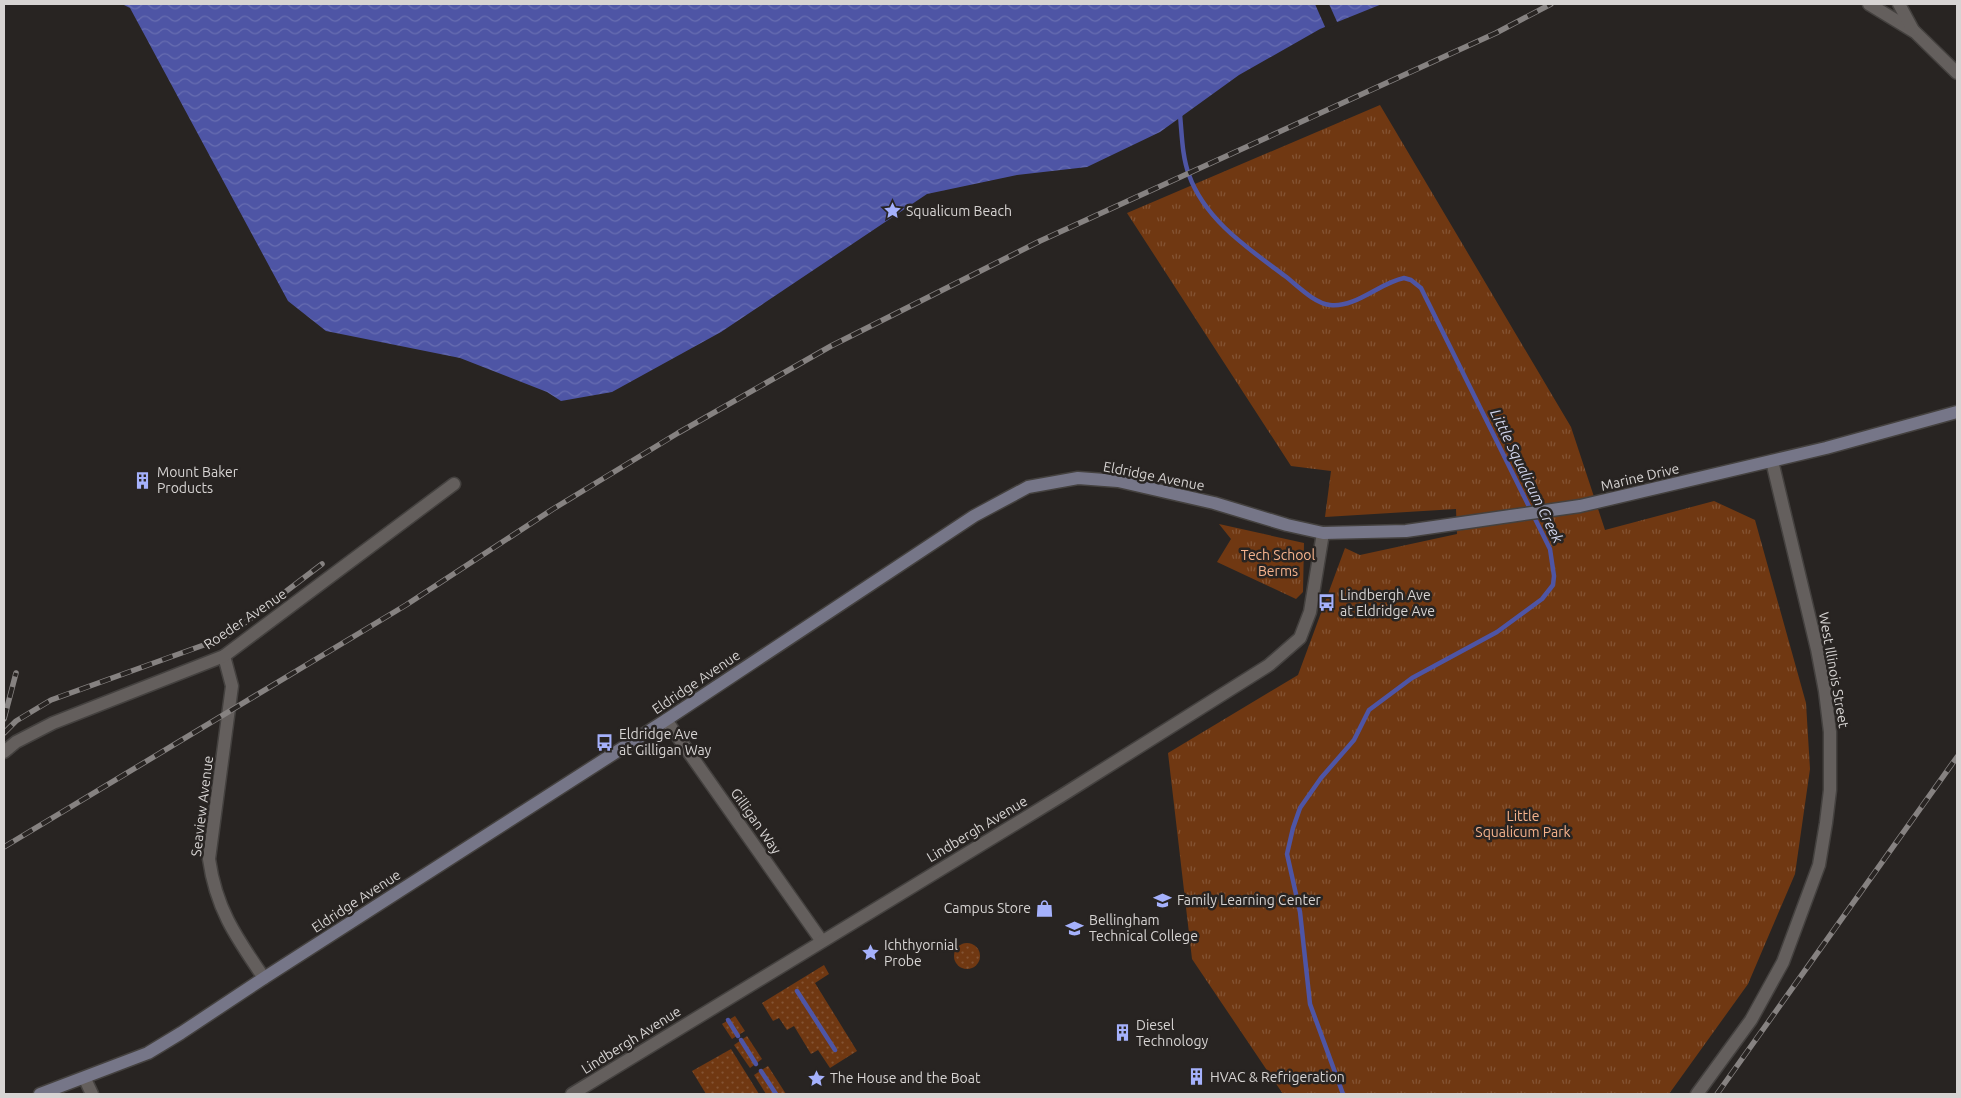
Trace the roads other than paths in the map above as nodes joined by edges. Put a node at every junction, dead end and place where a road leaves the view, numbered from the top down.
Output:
1 (1868, 4) edge
2 (1899, 4) edge
3 (1915, 32) junction
4 (1957, 73) edge
5 (1957, 412) edge
6 (1772, 461) junction
7 (454, 484) dead end
8 (1323, 533) junction
9 (224, 656) junction
10 (666, 720) junction
11 (4, 752) edge
12 (821, 940) junction
13 (264, 978) junction
14 (85, 1079) junction
15 (40, 1094) edge
16 (92, 1094) edge
17 (572, 1094) edge
18 (1697, 1094) edge

1 - 3 street
2 - 3 street
3 - 4 street
5 - 6 main road, Marine Drive
6 - 8 main road, Marine Drive
6 - 18 street, West Illinois Street
7 - 9 street, Roeder Avenue
8 - 10 main road, Eldridge Avenue
8 - 12 street, Lindbergh Avenue
9 - 11 street, Roeder Avenue
9 - 13 street, Seaview Avenue
10 - 12 street, Gilligan Way
10 - 13 main road, Eldridge Avenue
12 - 17 street, Lindbergh Avenue
13 - 14 main road, Eldridge Avenue
14 - 15 main road, Eldridge Avenue
14 - 16 street

